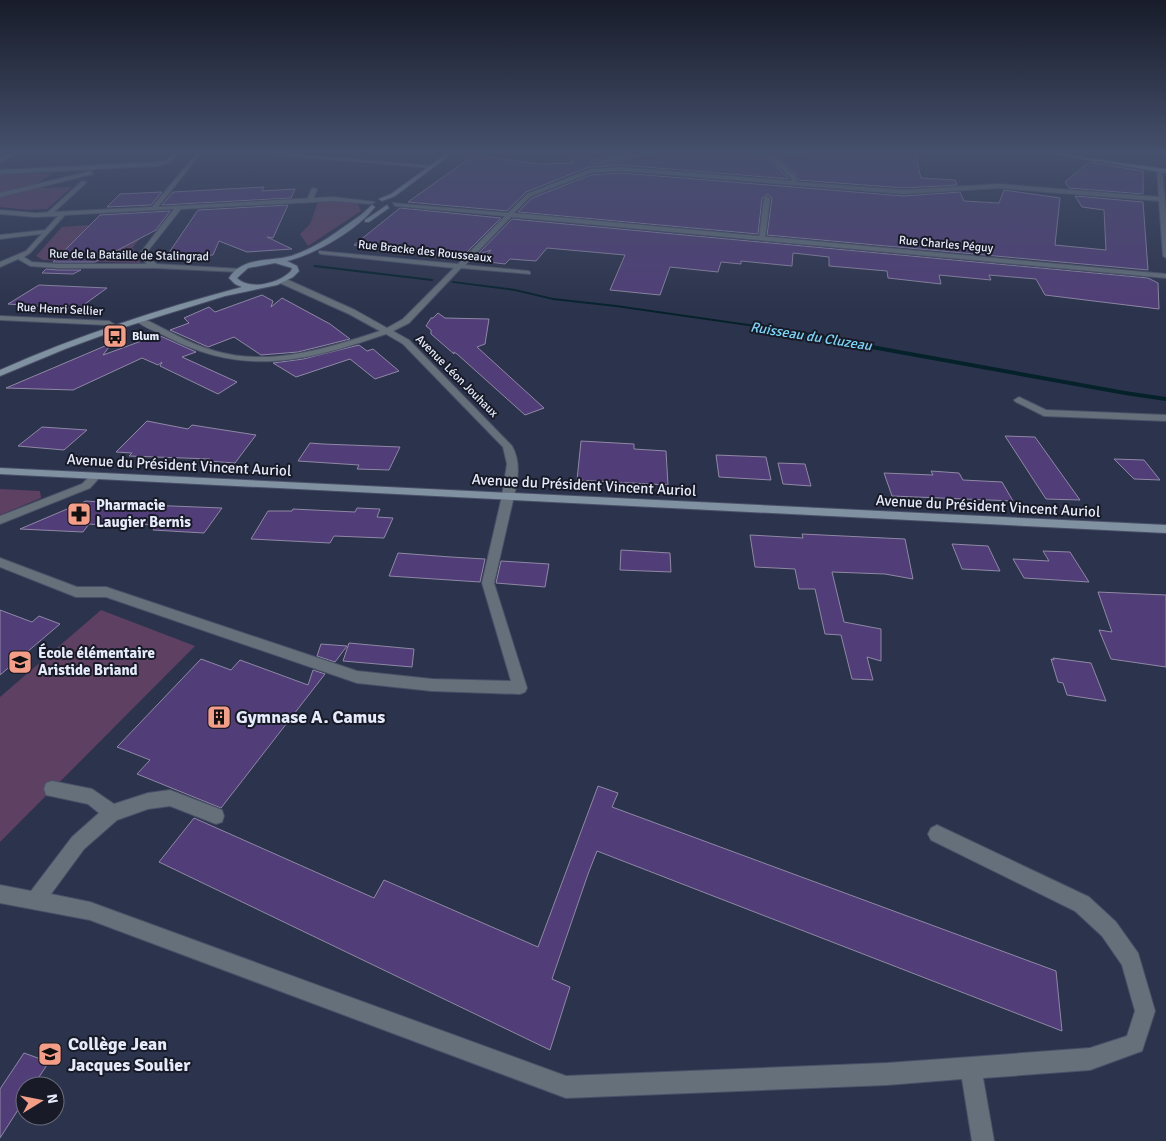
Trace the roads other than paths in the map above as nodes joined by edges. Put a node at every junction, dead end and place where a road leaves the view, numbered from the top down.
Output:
1 (59, 205) edge
2 (155, 205) edge
3 (213, 205) edge
4 (371, 205) edge
5 (378, 205) edge
6 (390, 205) edge
7 (426, 205) edge
8 (518, 205) edge
9 (766, 205) edge
10 (1162, 205) edge
11 (180, 207) junction
12 (387, 207) junction
13 (153, 208) junction
14 (0, 212) edge
15 (64, 213) junction
16 (49, 214) junction
17 (508, 214) junction
18 (46, 232) junction
19 (0, 237) edge
20 (762, 238) junction
21 (321, 252) junction
22 (20, 256) junction
23 (1166, 256) edge
24 (275, 261) junction
25 (0, 265) edge
26 (155, 266) junction
27 (461, 266) junction
28 (239, 270) junction
29 (295, 271) junction
30 (528, 273) dead end
31 (1166, 276) edge
32 (235, 281) junction
33 (283, 281) junction
34 (255, 286) junction
35 (221, 294) junction
36 (0, 318) edge
37 (139, 320) junction
38 (117, 328) junction
39 (384, 331) junction
40 (0, 373) edge
41 (1019, 400) dead end
42 (1166, 418) edge
43 (0, 471) edge
44 (96, 476) junction
45 (508, 496) junction
46 (0, 520) edge
47 (1166, 529) edge
48 (0, 562) edge
49 (52, 789) dead end
50 (112, 813) junction
51 (216, 816) dead end
52 (936, 834) dead end
53 (0, 894) edge
54 (35, 901) junction
55 (972, 1068) junction
56 (983, 1141) edge

1 - 16 street
2 - 13 street
3 - 11 street
4 - 24 main road
5 - 12 main road
6 - 12 main road
7 - 17 street, Rue Charles Péguy
8 - 17 street
9 - 20 street
10 - 23 street
11 - 13 street
11 - 26 street
12 - 21 main road
13 - 15 street
14 - 16 street
15 - 16 street
15 - 18 street
17 - 20 street, Rue Charles Péguy
17 - 27 street
18 - 19 street
18 - 22 street
20 - 31 street, Rue Charles Péguy
21 - 27 street, Rue Bracke des Rousseaux
21 - 29 main road
22 - 25 street
22 - 26 street, Rue de la Bataille de Stalingrad
24 - 28 main road
24 - 29 main road
26 - 28 street, Rue de la Bataille de Stalingrad
27 - 30 street, Rue Bracke des Rousseaux
27 - 39 street
28 - 32 main road
29 - 33 main road
32 - 34 main road
32 - 35 main road
33 - 34 main road
33 - 39 street, Avenue Léon Jouhaux
34 - 35 main road
35 - 37 main road
36 - 38 street, Rue Henri Sellier
37 - 38 main road
37 - 39 street
38 - 40 main road
39 - 45 street, Avenue Léon Jouhaux
41 - 42 street
43 - 44 main road, Avenue du Président Vincent Auriol
44 - 45 main road, Avenue du Président Vincent Auriol
44 - 46 street
45 - 47 main road, Avenue du Président Vincent Auriol
45 - 48 street, Avenue Léon Jouhaux
49 - 50 street
50 - 51 street
50 - 54 street
52 - 55 street
53 - 54 street
54 - 55 street
55 - 56 street

